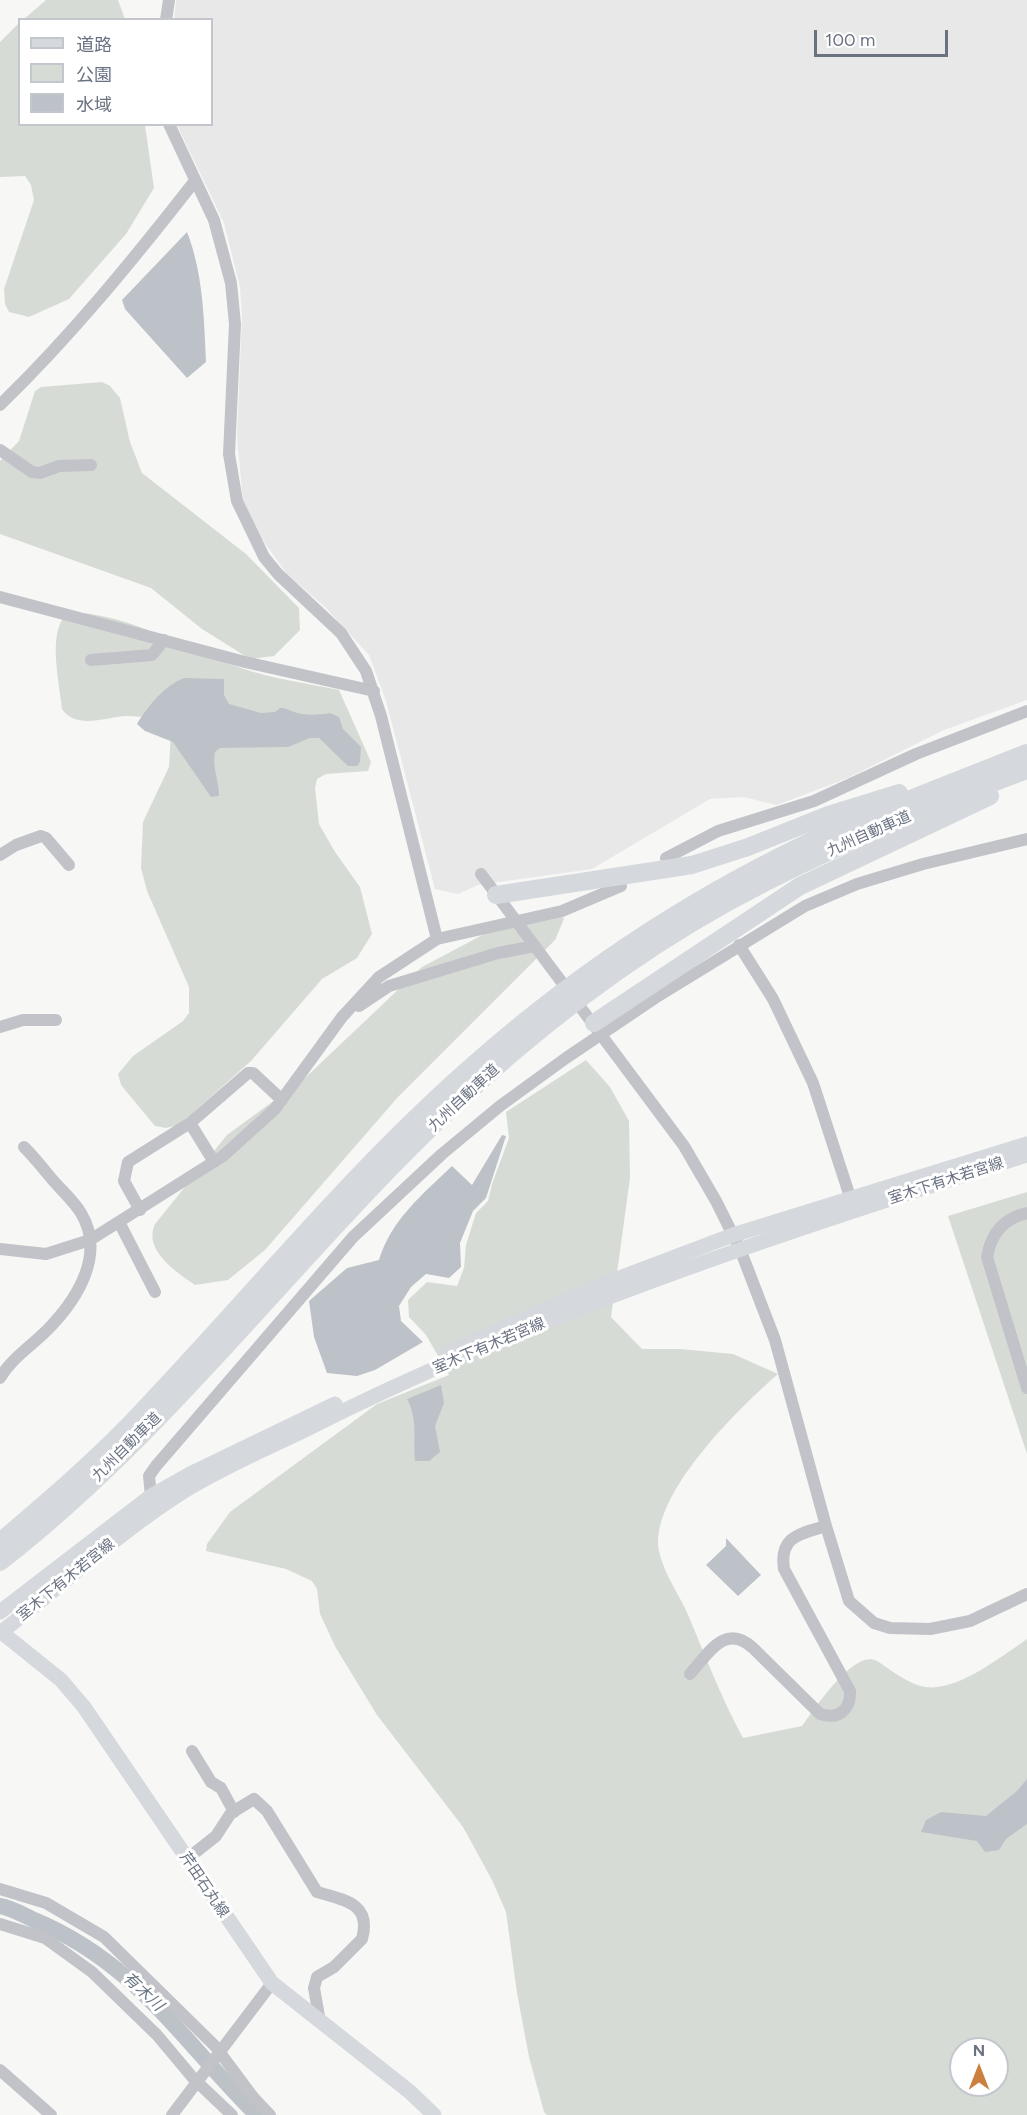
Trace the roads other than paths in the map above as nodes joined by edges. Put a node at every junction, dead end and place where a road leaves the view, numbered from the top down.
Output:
1 (169, 0) edge
2 (166, 18) edge
3 (170, 126) edge
4 (194, 182) junction
5 (0, 405) edge
6 (0, 450) edge
7 (91, 465) dead end
8 (0, 597) edge
9 (164, 640) junction
10 (91, 660) dead end
11 (374, 691) junction
12 (1027, 711) edge
13 (1027, 746) edge
14 (1027, 753) edge
15 (1027, 770) edge
16 (1027, 779) edge
17 (1027, 838) edge
18 (0, 855) edge
19 (666, 858) dead end
20 (69, 865) dead end
21 (481, 874) dead end
22 (621, 886) dead end
23 (496, 895) junction
24 (437, 939) junction
25 (739, 945) junction
26 (535, 946) junction
27 (342, 1017) junction
28 (56, 1020) dead end
29 (599, 1020) junction
30 (0, 1027) edge
31 (282, 1100) junction
32 (190, 1123) junction
33 (1027, 1144) edge
34 (24, 1147) dead end
35 (1027, 1155) edge
36 (214, 1162) junction
37 (852, 1205) junction
38 (140, 1210) junction
39 (1027, 1213) edge
40 (119, 1222) junction
41 (90, 1240) junction
42 (737, 1242) junction
43 (0, 1249) edge
44 (155, 1292) dead end
45 (0, 1378) edge
46 (1027, 1388) edge
47 (152, 1496) junction
48 (825, 1526) junction
49 (0, 1542) edge
50 (0, 1562) edge
51 (1027, 1594) edge
52 (0, 1612) edge
53 (0, 1632) edge
54 (690, 1674) dead end
55 (192, 1751) dead end
56 (234, 1812) junction
57 (187, 1859) junction
58 (0, 1889) edge
59 (0, 1923) edge
60 (272, 1983) junction
61 (320, 2022) junction
62 (220, 2053) junction
63 (0, 2070) edge
64 (197, 2081) junction
65 (47, 2114) edge
66 (172, 2115) edge
67 (232, 2115) edge
68 (270, 2115) edge
69 (434, 2115) edge

1 - 2 street
3 - 4 street
4 - 5 street
4 - 11 street
6 - 7 street
8 - 9 street
9 - 10 street
9 - 11 street
11 - 24 street
12 - 19 street
13 - 23 highway
14 - 49 highway, 九州自動車道
15 - 50 highway, 九州自動車道
16 - 29 highway
17 - 25 street
18 - 20 street
21 - 23 street
22 - 24 street
23 - 26 street
24 - 27 street
25 - 37 street
25 - 47 street
26 - 27 street
26 - 29 street
27 - 31 street
28 - 30 street
29 - 42 street
31 - 32 street
31 - 36 street
32 - 36 street
32 - 38 street
33 - 37 main road, 室木下有木若宮線
34 - 41 street
35 - 37 main road, 室木下有木若宮線
36 - 38 street
37 - 42 main road, 室木下有木若宮線
38 - 40 street
39 - 46 street
40 - 41 street
40 - 44 street
41 - 43 street
41 - 45 street
42 - 47 main road, 室木下有木若宮線
42 - 48 street
42 - 53 main road, 室木下有木若宮線
47 - 52 main road, 室木下有木若宮線
48 - 51 street
48 - 54 street
53 - 57 main road, 芹田石丸線
55 - 56 street
56 - 57 street
56 - 61 street
57 - 60 main road, 芹田石丸線
58 - 62 street
59 - 64 street
60 - 61 main road, 芹田石丸線
60 - 62 street
61 - 69 main road, 芹田石丸線
62 - 64 street
62 - 68 street
63 - 65 street
64 - 66 street
64 - 67 street

